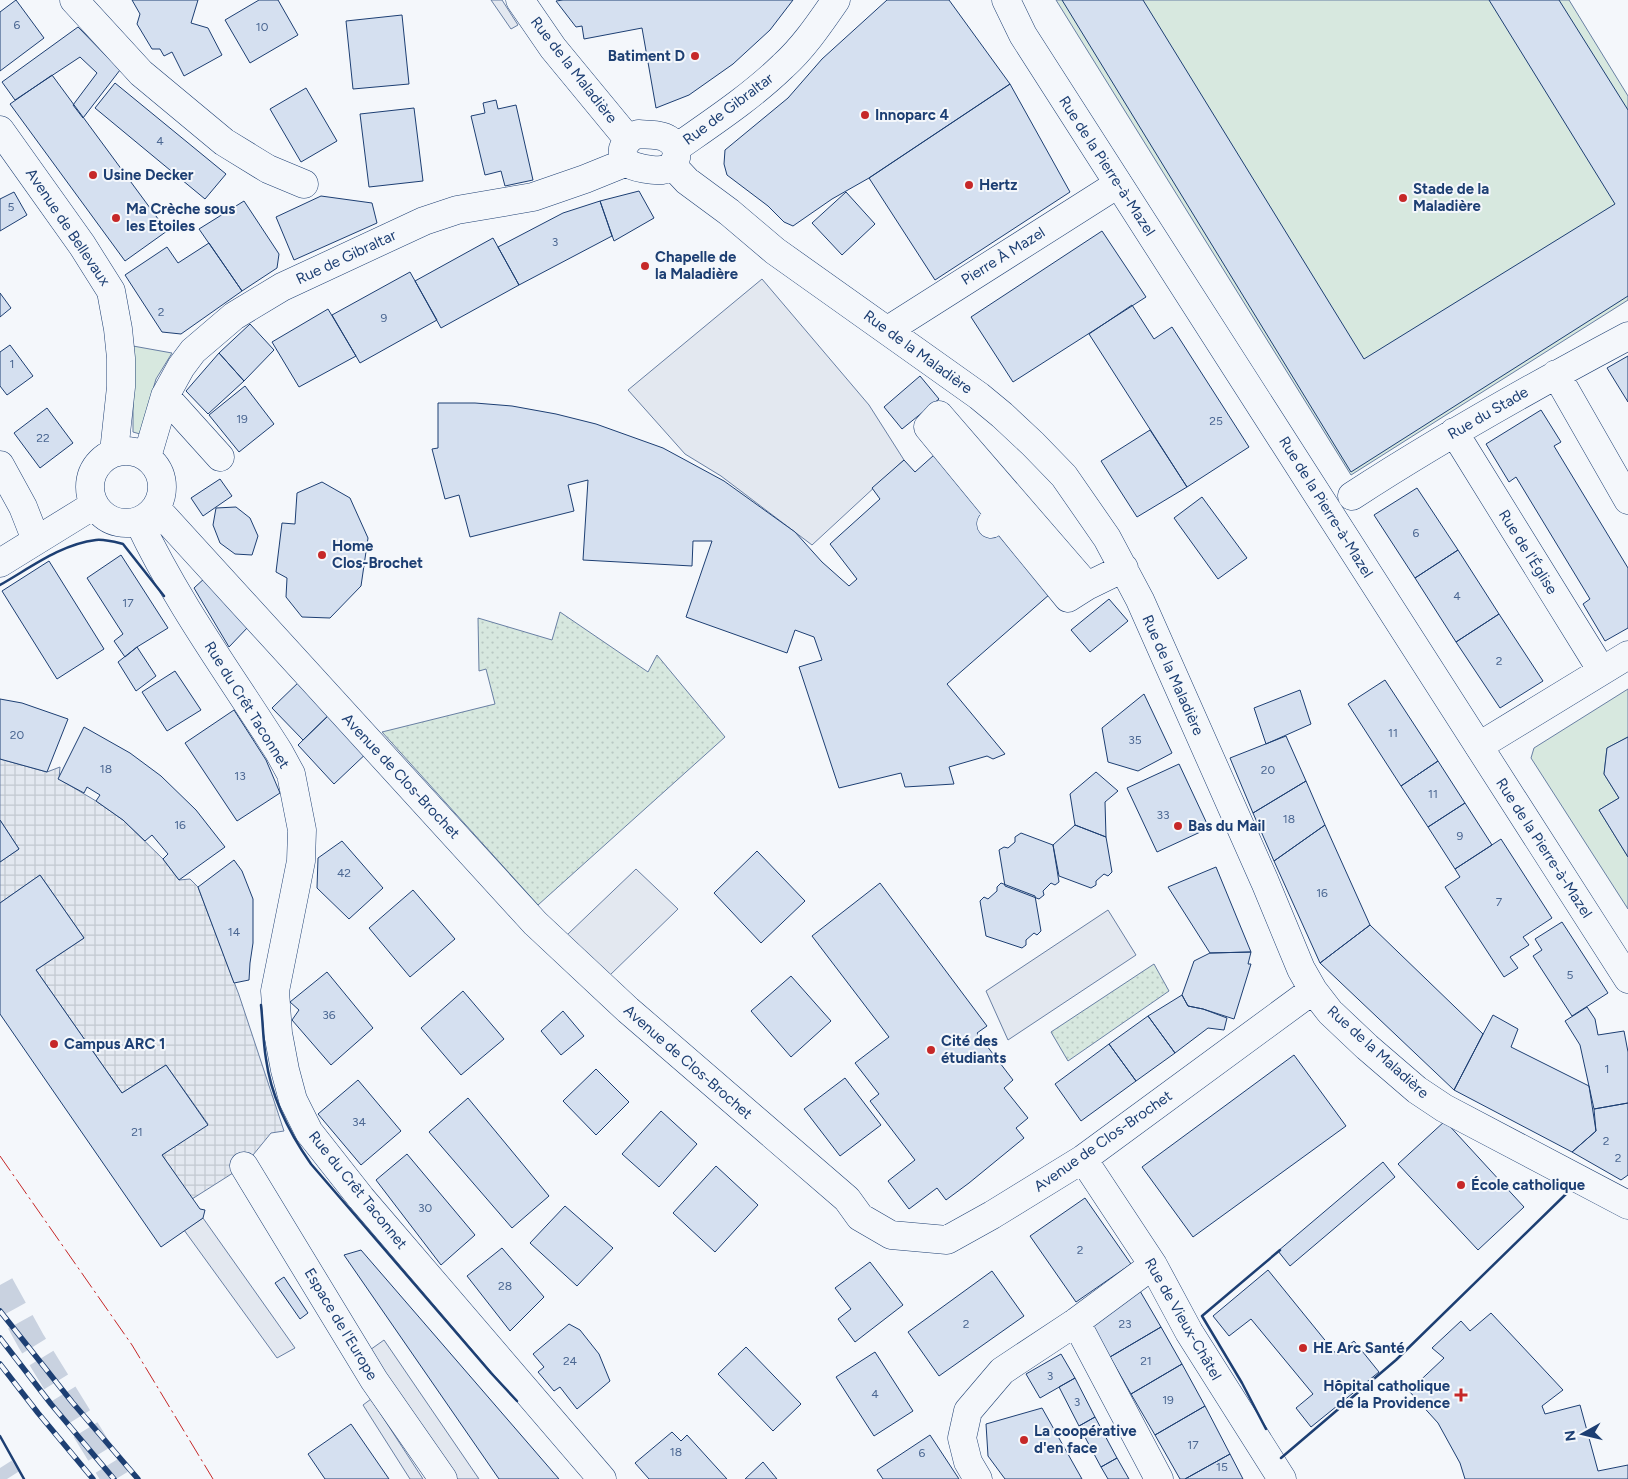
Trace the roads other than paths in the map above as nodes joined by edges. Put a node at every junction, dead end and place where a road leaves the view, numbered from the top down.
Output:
1 (74, 0) edge
2 (520, 0) edge
3 (836, 0) edge
4 (992, 0) edge
5 (1006, 0) edge
6 (1023, 35) junction
7 (0, 130) edge
8 (628, 150) junction
9 (674, 156) junction
10 (304, 184) dead end
11 (1118, 184) junction
12 (888, 330) junction
13 (1628, 336) edge
14 (1556, 374) junction
15 (165, 396) junction
16 (1454, 432) junction
17 (114, 452) junction
18 (220, 457) dead end
19 (147, 458) junction
20 (0, 465) edge
21 (1352, 496) dead end
22 (1628, 500) edge
23 (94, 506) junction
24 (147, 515) junction
25 (36, 540) junction
26 (0, 563) edge
27 (1124, 568) junction
28 (1087, 586) junction
29 (1628, 656) edge
30 (1602, 671) junction
31 (1479, 746) junction
32 (1628, 979) edge
33 (1313, 990) junction
34 (1083, 1159) junction
35 (244, 1166) dead end
36 (1628, 1205) edge
37 (1153, 1265) junction
38 (1076, 1322) junction
39 (443, 1479) edge
40 (602, 1479) edge
41 (978, 1479) edge
42 (1159, 1479) edge
43 (1282, 1479) edge

1 - 10 street
2 - 8 street, Rue de la Maladière
3 - 9 street, Rue de Gibraltar
4 - 6 street, Rue de la Pierre-à-Mazel
5 - 6 street, Rue de la Pierre-à-Mazel
6 - 11 street, Rue de la Pierre-à-Mazel
7 - 17 street, Avenue de Bellevaux
8 - 9 street
8 - 15 street, Rue de Gibraltar
9 - 12 street, Rue de la Maladière
11 - 12 street, Pierre À Mazel
11 - 31 street, Rue de la Pierre-à-Mazel
12 - 27 street, Rue de la Maladière
13 - 14 street, Rue du Stade
14 - 16 street, Rue du Stade
14 - 22 street
15 - 18 street
15 - 19 street, Rue de Gibraltar
16 - 21 street, Rue du Stade
16 - 30 street, Rue de l'Église
17 - 19 street
17 - 23 street
19 - 24 street
20 - 25 street
23 - 24 street
23 - 25 street
24 - 34 street, Avenue de Clos-Brochet
24 - 40 street, Rue du Crêt Taconnet
25 - 26 street
27 - 28 street
27 - 33 street, Rue de la Maladière
28 - 28 street
29 - 30 street
30 - 31 street
31 - 32 street, Rue de la Pierre-à-Mazel
33 - 34 street, Avenue de Clos-Brochet
33 - 36 street, Rue de la Maladière
34 - 37 street, Rue de Vieux-Châtel
35 - 39 street, Espace de l'Europe
37 - 38 street
37 - 43 street, Rue de Vieux-Châtel
38 - 41 street
38 - 42 street

